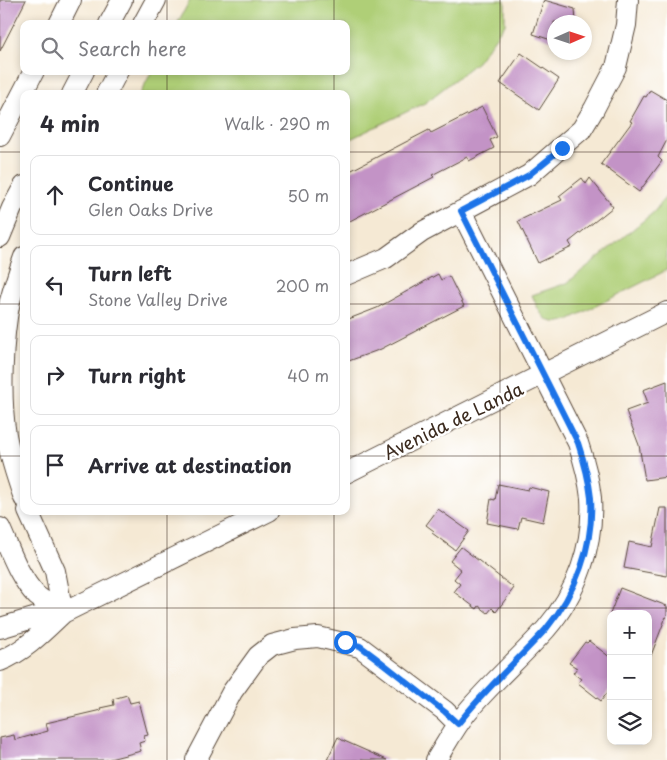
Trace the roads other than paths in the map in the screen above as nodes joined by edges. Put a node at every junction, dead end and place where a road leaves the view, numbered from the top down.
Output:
1 (71, 0) edge
2 (122, 0) edge
3 (156, 0) edge
4 (628, 0) edge
5 (61, 20) edge
6 (112, 20) edge
7 (146, 20) edge
8 (32, 75) edge
9 (82, 75) edge
10 (116, 75) edge
11 (24, 90) edge
12 (74, 90) edge
13 (108, 90) edge
14 (20, 98) edge
15 (0, 136) edge
16 (20, 193) edge
17 (461, 211) junction
18 (0, 237) edge
19 (20, 270) edge
20 (350, 273) edge
21 (667, 312) edge
22 (544, 374) junction
23 (350, 471) edge
24 (20, 487) edge
25 (30, 515) edge
26 (261, 515) edge
27 (0, 528) edge
28 (63, 613) junction
29 (0, 628) edge
30 (0, 661) edge
31 (458, 724) junction
32 (196, 760) edge
33 (436, 760) edge

1 - 5 street
2 - 6 street
3 - 7 street
4 - 17 street
8 - 11 street
9 - 12 street
10 - 13 street
14 - 15 street
16 - 18 street
17 - 20 street
17 - 22 street
19 - 24 street
21 - 22 street, Avenida de Landa
22 - 23 street, Avenida de Landa
22 - 31 street
25 - 28 street
26 - 28 street
27 - 28 street
28 - 29 street
28 - 30 street
31 - 32 street
31 - 33 street

